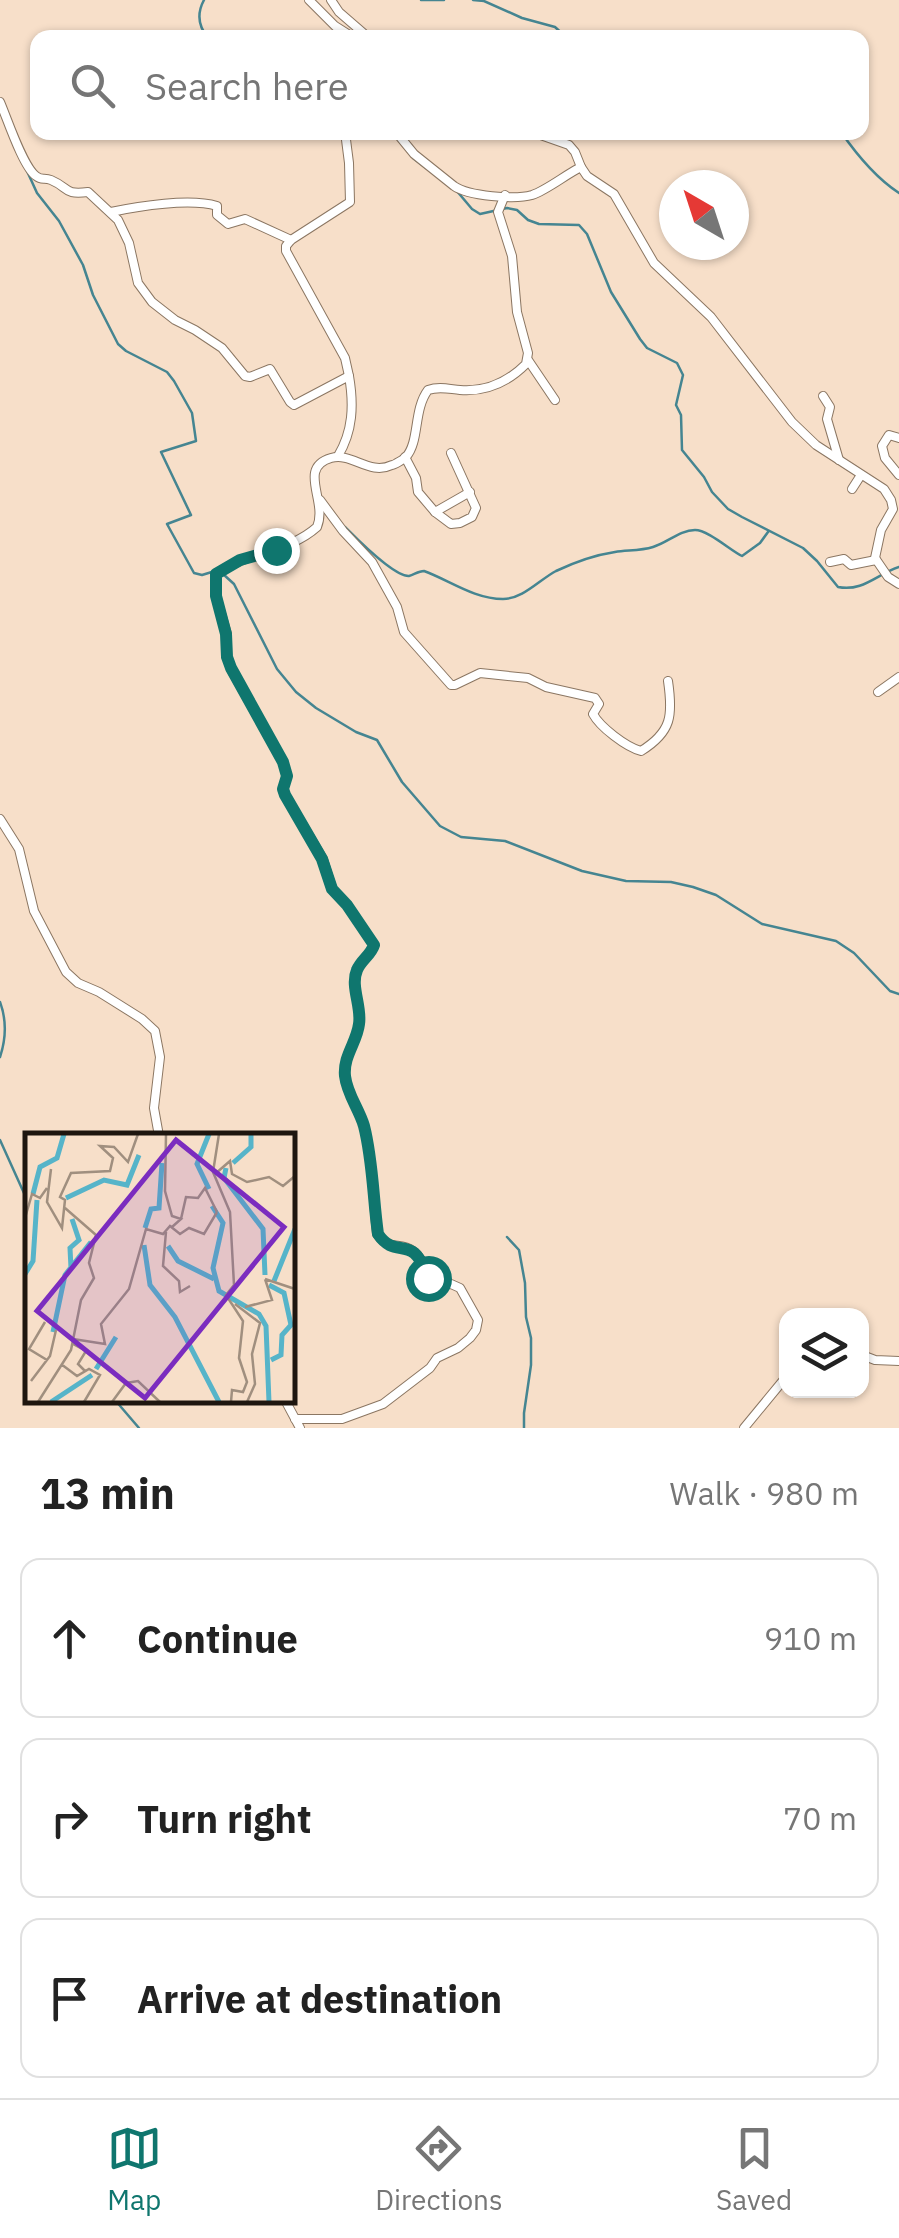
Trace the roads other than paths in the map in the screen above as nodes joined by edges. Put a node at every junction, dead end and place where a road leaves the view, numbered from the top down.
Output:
1 (309, 0) edge
2 (332, 0) edge
3 (341, 30) edge
4 (360, 30) edge
5 (0, 102) edge
6 (346, 140) edge
7 (403, 140) edge
8 (555, 140) edge
9 (580, 168) junction
10 (504, 195) junction
11 (111, 212) junction
12 (292, 240) junction
13 (528, 360) junction
14 (349, 376) junction
15 (823, 396) dead end
16 (555, 400) dead end
17 (899, 438) edge
18 (450, 454) dead end
19 (338, 456) junction
20 (406, 457) junction
21 (839, 460) junction
22 (899, 475) edge
23 (861, 476) junction
24 (852, 489) dead end
25 (470, 492) junction
26 (899, 499) edge
27 (320, 500) junction
28 (893, 509) junction
29 (435, 512) junction
30 (830, 562) dead end
31 (879, 565) junction
32 (899, 584) edge
33 (899, 677) edge
34 (668, 681) dead end
35 (878, 692) dead end
36 (0, 819) edge
37 (158, 1133) edge
38 (869, 1358) edge
39 (899, 1361) edge
40 (779, 1386) edge
41 (298, 1424) edge
42 (744, 1428) edge

1 - 3 street
2 - 4 street
5 - 11 street
6 - 12 street
7 - 10 street
8 - 9 street
9 - 10 street
9 - 21 street
10 - 13 street
11 - 12 street
11 - 14 street
12 - 14 street
13 - 16 street
13 - 20 street
14 - 19 street
15 - 21 street
17 - 22 street
18 - 25 street
19 - 20 street
19 - 27 street
20 - 29 street
21 - 23 street
23 - 24 street
23 - 28 street
25 - 29 street
25 - 29 street
26 - 28 street
27 - 34 street
27 - 41 street
28 - 31 street
30 - 31 street
31 - 32 street
33 - 35 street
36 - 37 street
38 - 39 street
40 - 42 street

